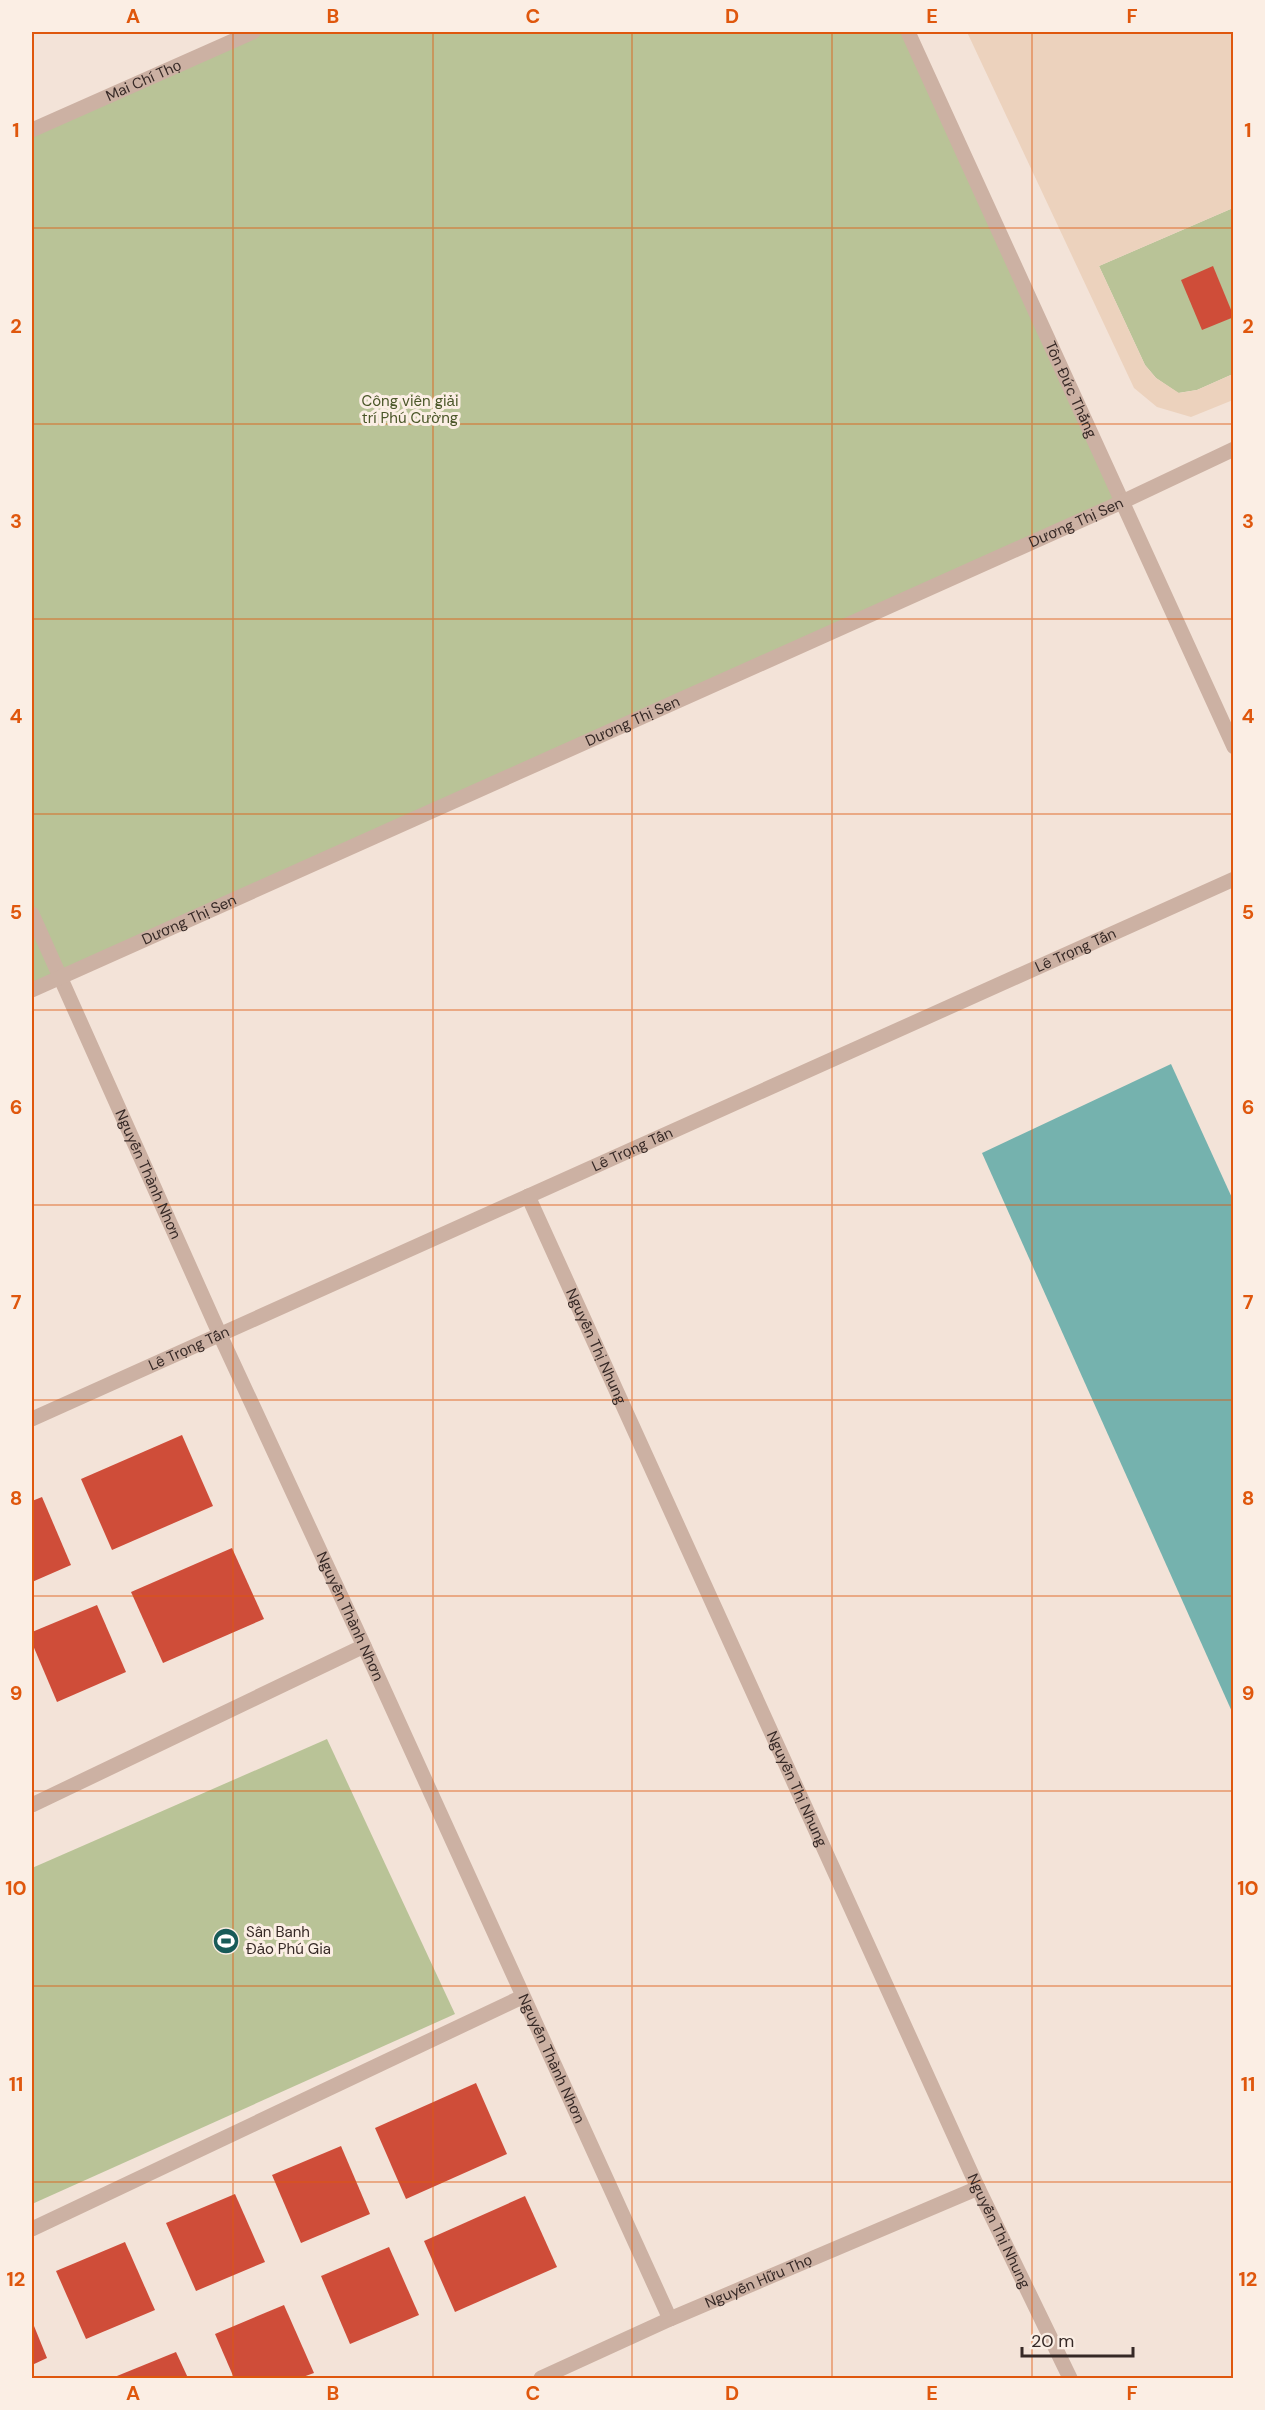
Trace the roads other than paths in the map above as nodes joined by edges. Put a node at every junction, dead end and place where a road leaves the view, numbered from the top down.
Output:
1 (253, 32) edge
2 (908, 32) edge
3 (32, 130) edge
4 (1233, 449) edge
5 (1122, 502) junction
6 (1233, 747) edge
7 (1233, 879) edge
8 (32, 914) edge
9 (60, 976) junction
10 (32, 990) edge
11 (528, 1196) junction
12 (220, 1335) junction
13 (32, 1419) edge
14 (364, 1646) junction
15 (32, 1805) edge
16 (522, 1997) junction
17 (978, 2188) junction
18 (32, 2229) edge
19 (670, 2319) junction
20 (541, 2379) edge
21 (1070, 2379) edge

1 - 3 street, Mai Chí Thọ
2 - 5 street, Tôn Đức Thắng
4 - 5 street, Dương Thị Sen
5 - 6 street, Tôn Đức Thắng
5 - 9 street, Dương Thị Sen
7 - 11 street, Lê Trọng Tấn
8 - 9 street, Nguyễn Thành Nhơn
9 - 10 street, Dương Thị Sen
9 - 12 street, Nguyễn Thành Nhơn
11 - 12 street, Lê Trọng Tấn
11 - 17 street, Nguyễn Thị Nhung
12 - 13 street, Lê Trọng Tấn
12 - 14 street, Nguyễn Thành Nhơn
14 - 15 street
14 - 16 street, Nguyễn Thành Nhơn
16 - 18 street
16 - 19 street, Nguyễn Thành Nhơn
17 - 19 street, Nguyễn Hữu Thọ
17 - 21 street, Nguyễn Thị Nhung
19 - 20 street, Nguyễn Hữu Thọ

